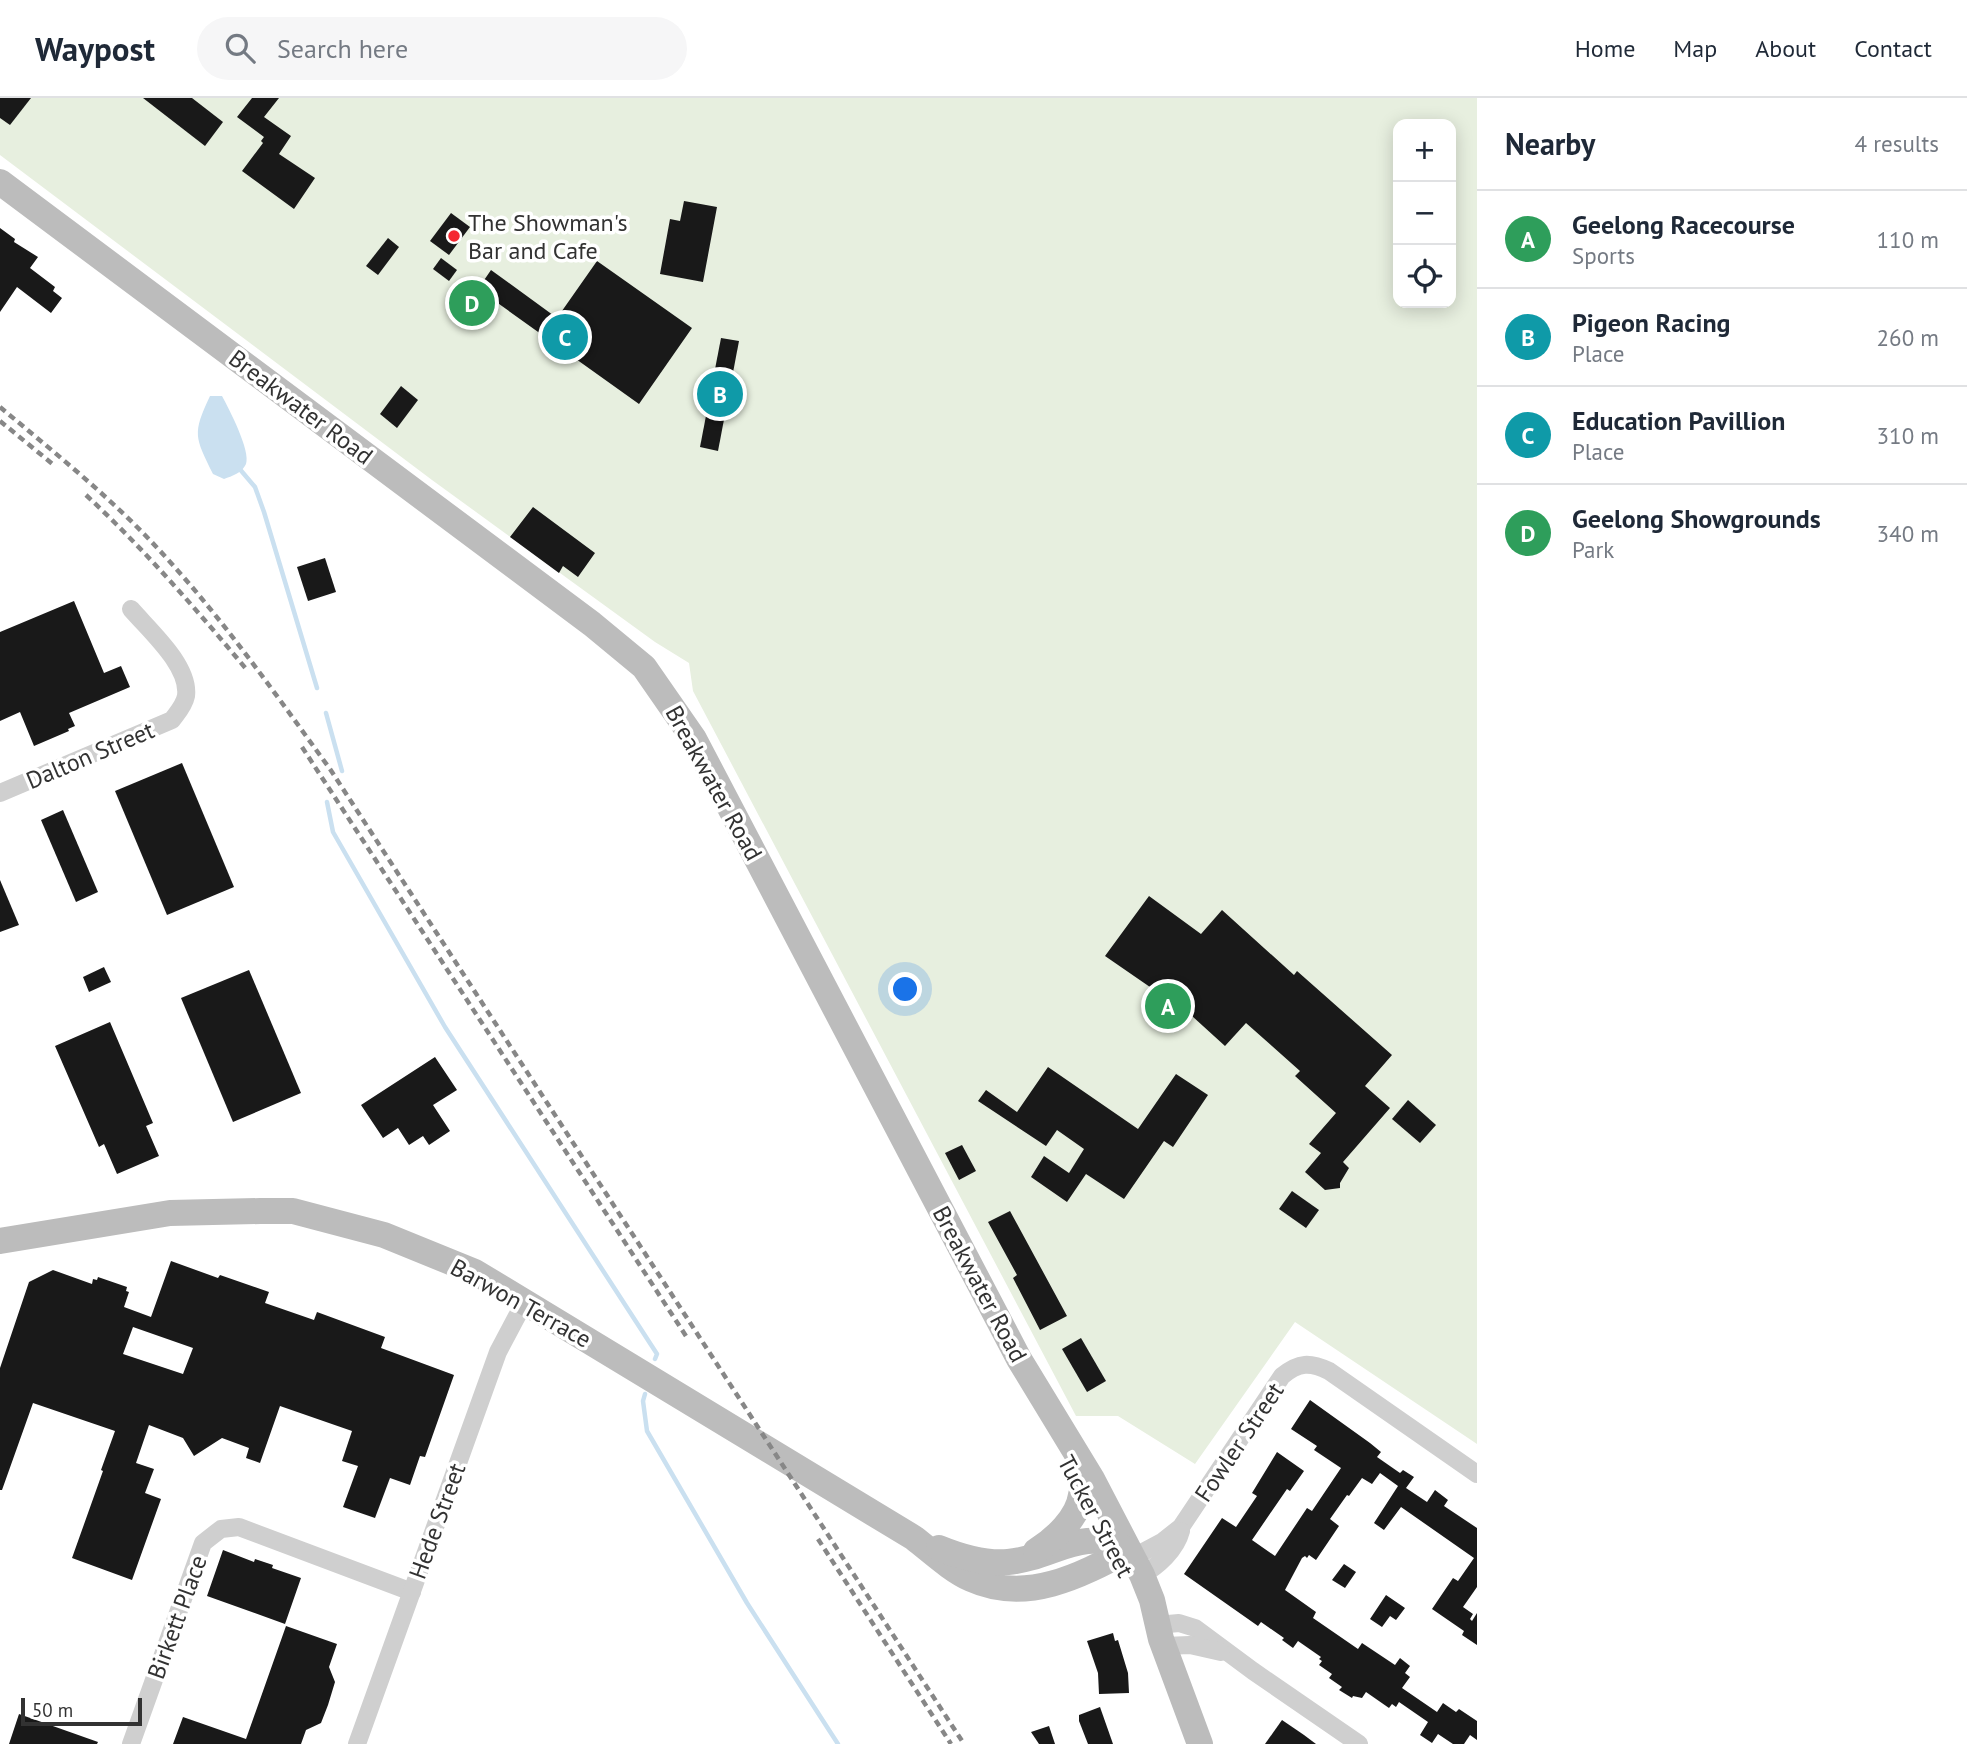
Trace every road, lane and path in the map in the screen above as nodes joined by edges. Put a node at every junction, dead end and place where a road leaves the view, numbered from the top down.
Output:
1 (0, 182) edge
2 (131, 609) dead end
3 (0, 793) edge
4 (0, 1241) edge
5 (524, 1301) junction
6 (1037, 1391) joint
7 (1070, 1454) junction
8 (1477, 1474) edge
9 (1081, 1495) junction
10 (914, 1538) junction
11 (1124, 1559) junction
12 (1009, 1562) junction
13 (412, 1592) junction
14 (1159, 1634) junction
15 (131, 1744) edge
16 (357, 1744) edge
17 (1200, 1744) edge
18 (1359, 1744) edge

1 - 6 street, Breakwater Road
2 - 3 street, Dalton Street
4 - 5 street, Barwon Terrace
5 - 10 street, Barwon Terrace
5 - 13 street, Hede Street
6 - 7 street, Tucker Street
7 - 9 street, Tucker Street
7 - 11 street
8 - 11 street, Fowler Street
9 - 11 street, Tucker Street
9 - 12 street
10 - 11 street, Barwon Terrace
10 - 12 street, Barwon Terrace
11 - 12 street, Barwon Terrace
11 - 14 street, Tucker Street
13 - 15 street, Birkett Place
13 - 16 street, Hede Street
14 - 17 street, Tucker Street
14 - 18 street

